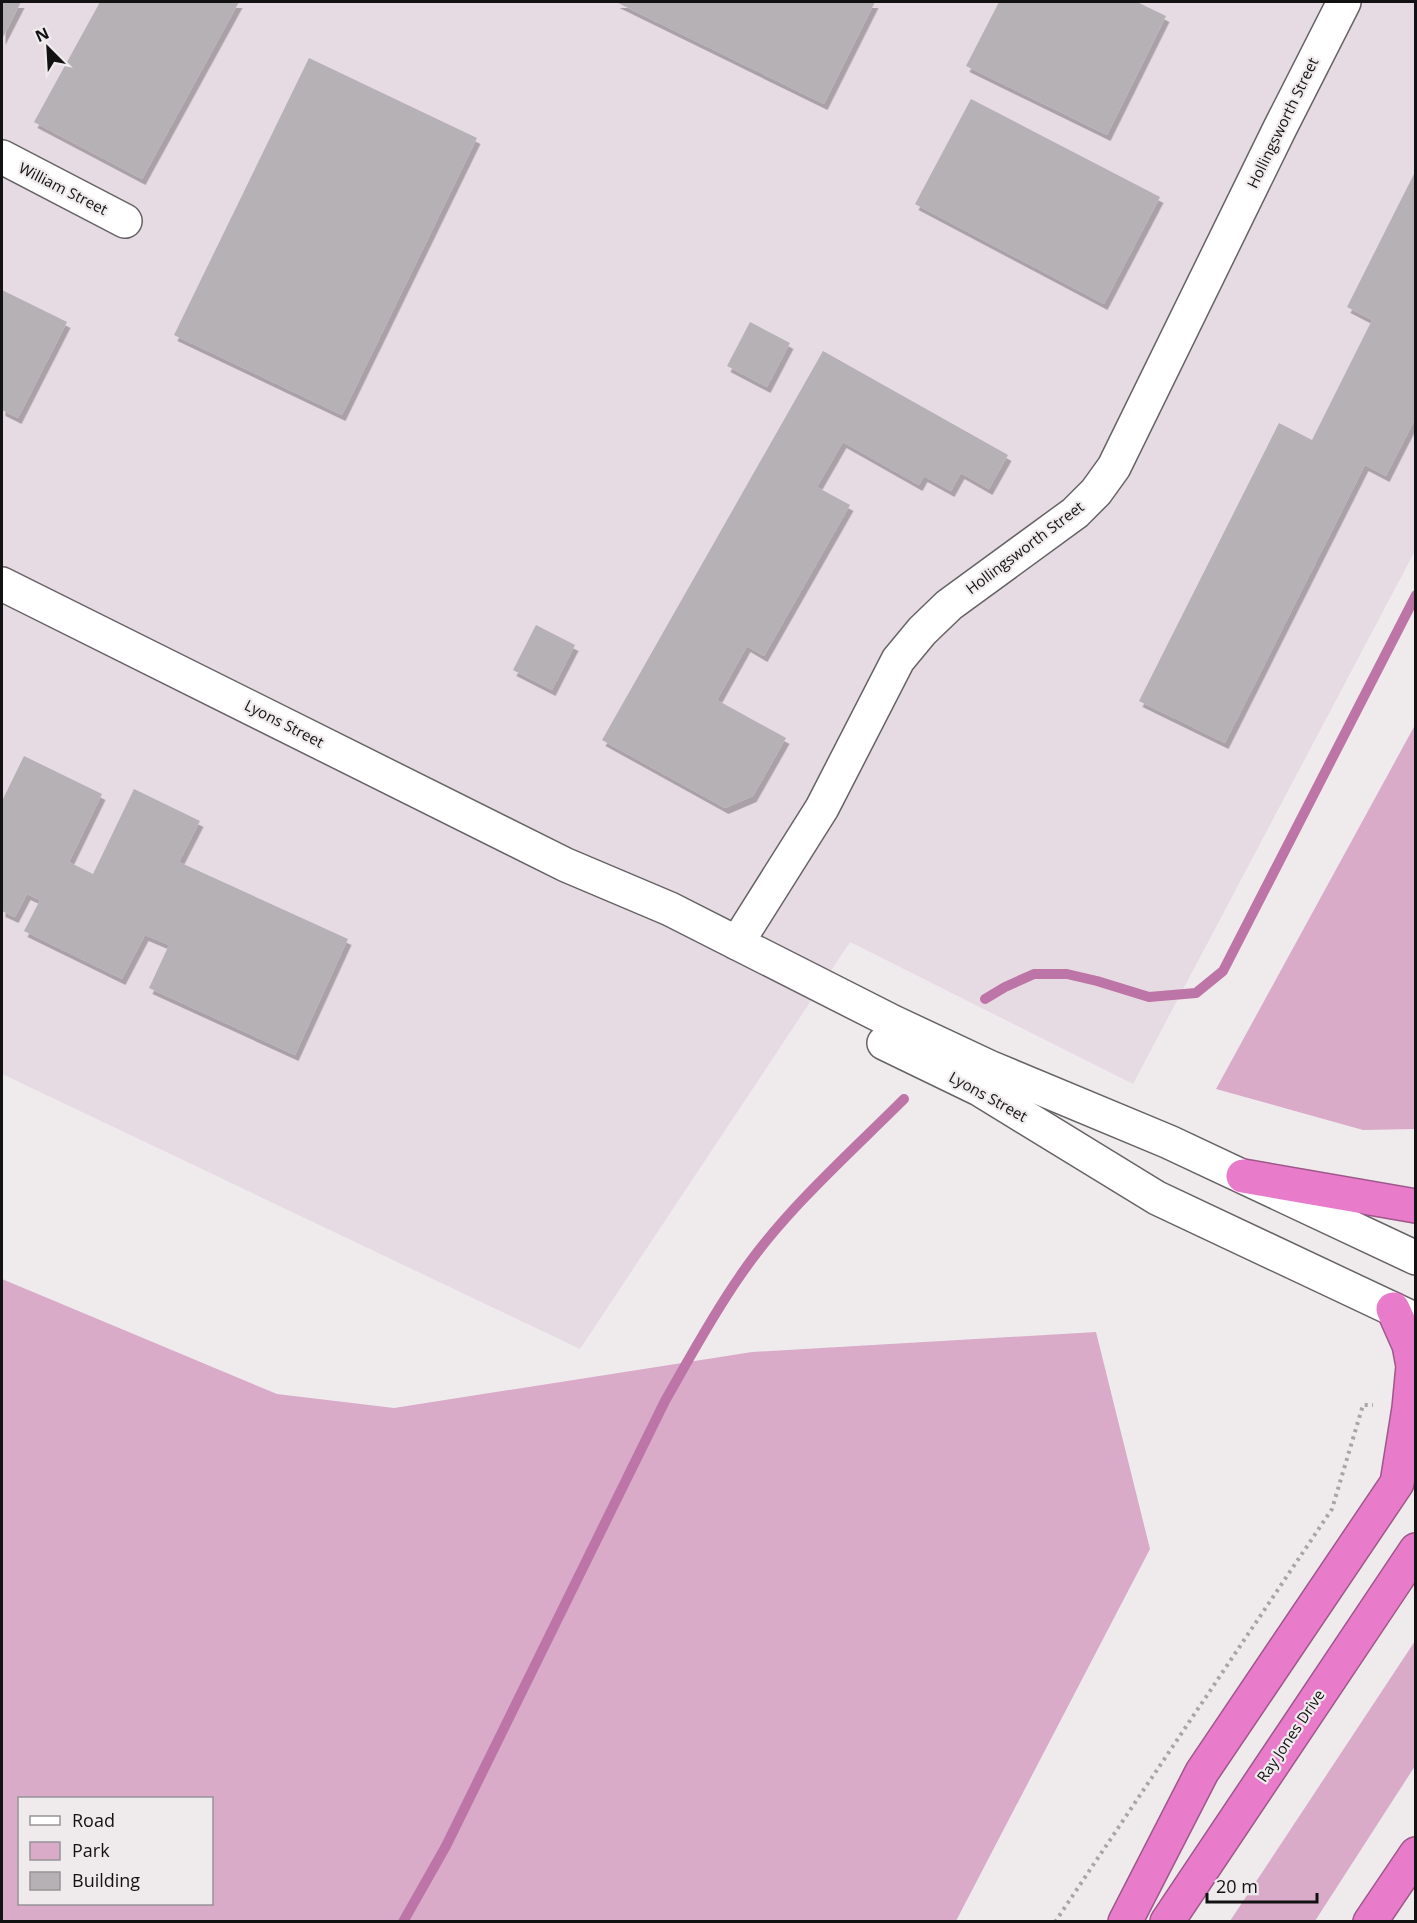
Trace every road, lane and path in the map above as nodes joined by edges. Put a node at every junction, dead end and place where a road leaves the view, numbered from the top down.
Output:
1 (1344, 2) edge
2 (2, 157) edge
3 (125, 221) dead end
4 (2, 584) edge
5 (566, 865) junction
6 (737, 943) junction
7 (1243, 1176) junction
8 (1416, 1206) edge
9 (1416, 1258) edge
10 (1404, 1315) edge
11 (1363, 1405) dead end
12 (1416, 1550) edge
13 (1416, 1854) edge
14 (1054, 1922) edge
15 (1125, 1922) edge
16 (1167, 1922) edge
17 (1370, 1922) edge

1 - 6 street, Hollingsworth Street
2 - 3 street, William Street
4 - 5 street, Lyons Street
5 - 6 street, Lyons Street
5 - 10 street, Lyons Street
6 - 7 street, Lyons Street
7 - 8 highway
7 - 9 street, Lyons Street
10 - 15 highway
11 - 14 path
12 - 16 highway, Ray Jones Drive
13 - 17 highway

